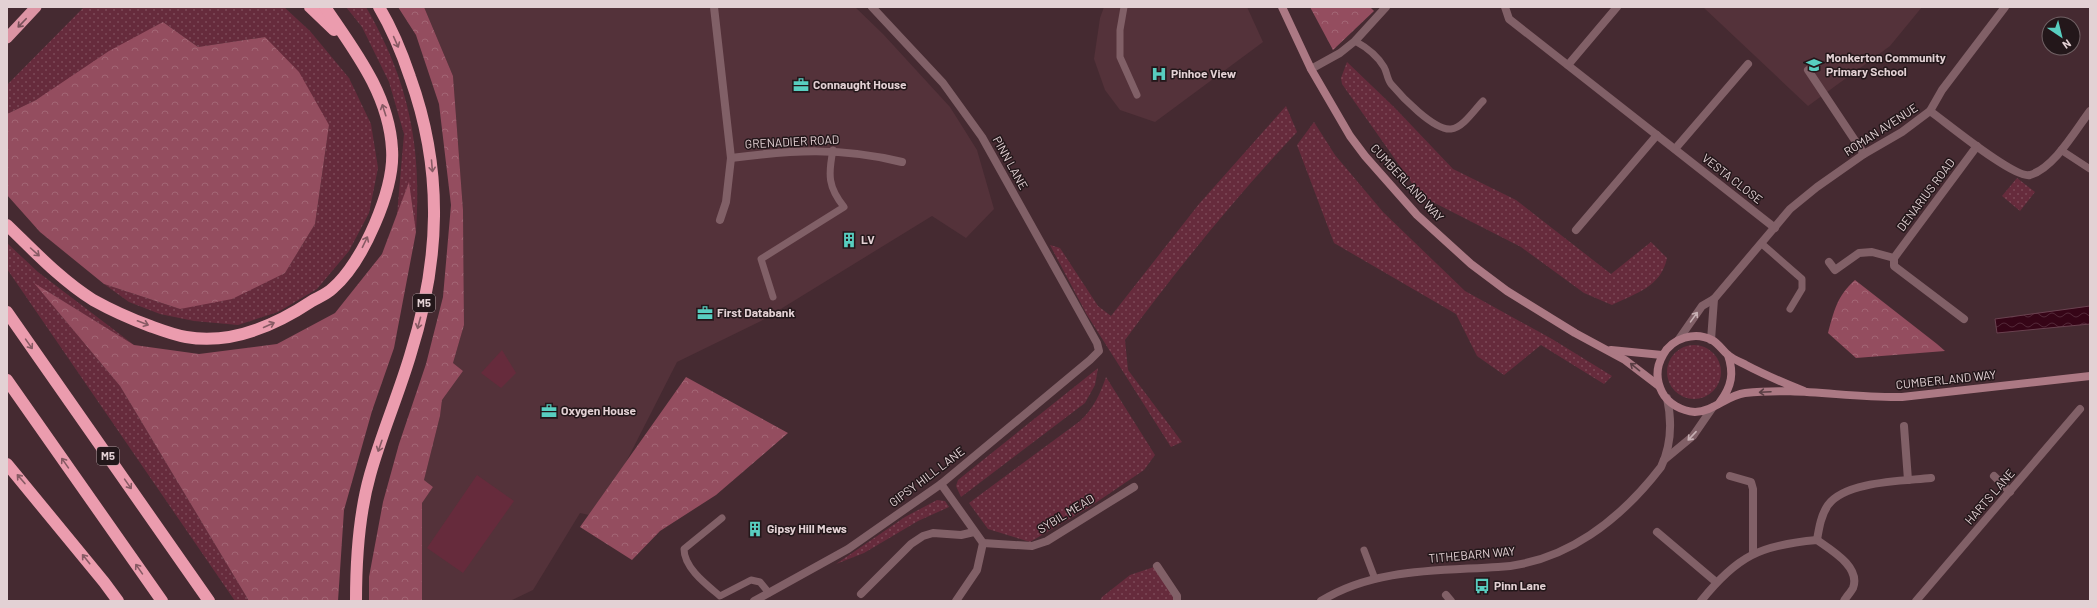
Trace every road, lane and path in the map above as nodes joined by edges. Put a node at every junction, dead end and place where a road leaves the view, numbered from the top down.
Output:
1 (36, 7) edge
2 (310, 7) edge
3 (325, 7) edge
4 (379, 7) edge
5 (714, 7) edge
6 (872, 7) edge
7 (1124, 7) edge
8 (1282, 7) edge
9 (1386, 7) edge
10 (1505, 7) edge
11 (1617, 7) edge
12 (2005, 7) edge
13 (7, 38) edge
14 (1354, 41) junction
15 (350, 44) junction
16 (1748, 64) dead end
17 (1568, 65) junction
18 (1311, 69) junction
19 (1808, 70) dead end
20 (1138, 94) dead end
21 (1483, 101) dead end
22 (1930, 111) junction
23 (2090, 111) edge
24 (1657, 135) junction
25 (1977, 146) junction
26 (1675, 149) junction
27 (833, 150) junction
28 (2061, 150) junction
29 (1864, 154) junction
30 (731, 158) junction
31 (902, 162) dead end
32 (2090, 168) edge
33 (720, 220) dead end
34 (7, 225) edge
35 (1775, 228) junction
36 (1576, 230) dead end
37 (1762, 244) junction
38 (1894, 258) junction
39 (1829, 262) dead end
40 (774, 297) dead end
41 (1714, 299) junction
42 (1790, 309) dead end
43 (7, 312) edge
44 (1964, 319) dead end
45 (1679, 339) junction
46 (1711, 340) junction
47 (1609, 350) junction
48 (1099, 351) joint
49 (1662, 355) junction
50 (1728, 355) junction
51 (2090, 376) edge
52 (7, 380) edge
53 (1659, 386) junction
54 (1804, 391) junction
55 (1667, 398) junction
56 (1720, 402) junction
57 (1713, 407) junction
58 (2080, 409) dead end
59 (1904, 426) dead end
60 (1664, 460) junction
61 (7, 464) edge
62 (1730, 476) dead end
63 (1994, 476) dead end
64 (1931, 478) dead end
65 (1908, 480) junction
66 (941, 484) junction
67 (1134, 487) dead end
68 (2010, 492) junction
69 (722, 518) dead end
70 (974, 532) junction
71 (1657, 532) dead end
72 (1817, 540) junction
73 (983, 543) junction
74 (1364, 550) dead end
75 (1753, 553) junction
76 (1157, 566) dead end
77 (1375, 579) junction
78 (1716, 582) junction
79 (769, 593) junction
80 (860, 594) dead end
81 (1179, 599) edge
82 (118, 601) edge
83 (162, 601) edge
84 (209, 601) edge
85 (356, 601) edge
86 (754, 601) edge
87 (956, 601) edge
88 (1321, 601) edge
89 (1701, 601) edge
90 (1844, 601) edge
91 (1916, 601) edge

1 -> 13 highway
2 - 15 highway
3 - 15 highway
4 -> 85 highway, M5
5 - 30 street, GRENADIER ROAD
6 - 48 street, PINN LANE
7 - 20 lane
8 - 18 main road, CUMBERLAND WAY
9 - 14 street
10 - 17 street, VESTA CLOSE
11 - 17 street
12 - 22 street
14 - 18 street
14 - 21 lane
34 -> 15 highway
16 - 26 street
17 - 24 street, VESTA CLOSE
18 - 47 main road, CUMBERLAND WAY
19 - 29 street
22 - 25 street, ROMAN AVENUE
22 - 29 street, ROMAN AVENUE
23 - 28 street, ROMAN AVENUE
24 - 26 street, VESTA CLOSE
24 - 36 street
25 - 28 street, ROMAN AVENUE
25 - 38 street, DENARIUS ROAD
26 - 35 street, VESTA CLOSE
27 - 30 street, GRENADIER ROAD
27 - 31 street, GRENADIER ROAD
27 - 40 lane
28 - 32 lane
29 - 35 street, ROMAN AVENUE
30 - 33 street, GRENADIER ROAD
35 - 37 street, ROMAN AVENUE
37 - 41 street, ROMAN AVENUE
37 - 42 lane
38 - 39 street
38 - 44 street
45 -> 41 street, ROMAN AVENUE
41 - 46 street
43 -> 84 highway, M5
45 - 46 main road
45 - 49 main road
46 - 50 main road, CUMBERLAND WAY
47 - 49 main road, CUMBERLAND WAY
53 -> 47 main road, CUMBERLAND WAY
48 - 66 street, GIPSY HILL LANE
49 - 53 main road
50 - 54 main road, CUMBERLAND WAY
50 - 56 main road, CUMBERLAND WAY
51 - 54 main road, CUMBERLAND WAY
83 -> 52 highway
53 - 55 main road, CUMBERLAND WAY
54 -> 56 main road, CUMBERLAND WAY
55 - 57 main road, CUMBERLAND WAY
55 - 60 street, TITHEBARN WAY
56 - 57 main road, CUMBERLAND WAY
57 -> 60 street, TITHEBARN WAY
58 - 68 street, HARTS LANE
59 - 65 street
60 - 77 street, TITHEBARN WAY
82 -> 61 highway
62 - 75 street
63 - 68 street
64 - 65 street
65 - 72 street
66 - 70 street
66 - 79 street, GIPSY HILL LANE
67 - 73 street, SYBIL MEAD
68 - 91 street, HARTS LANE
69 - 79 lane
70 - 73 street
70 - 80 street
71 - 78 street
72 - 75 street
72 - 90 street
73 - 87 street
74 - 77 lane
75 - 78 street
76 - 81 street
77 - 88 street, TITHEBARN WAY
78 - 89 street
79 - 86 street, GIPSY HILL LANE

